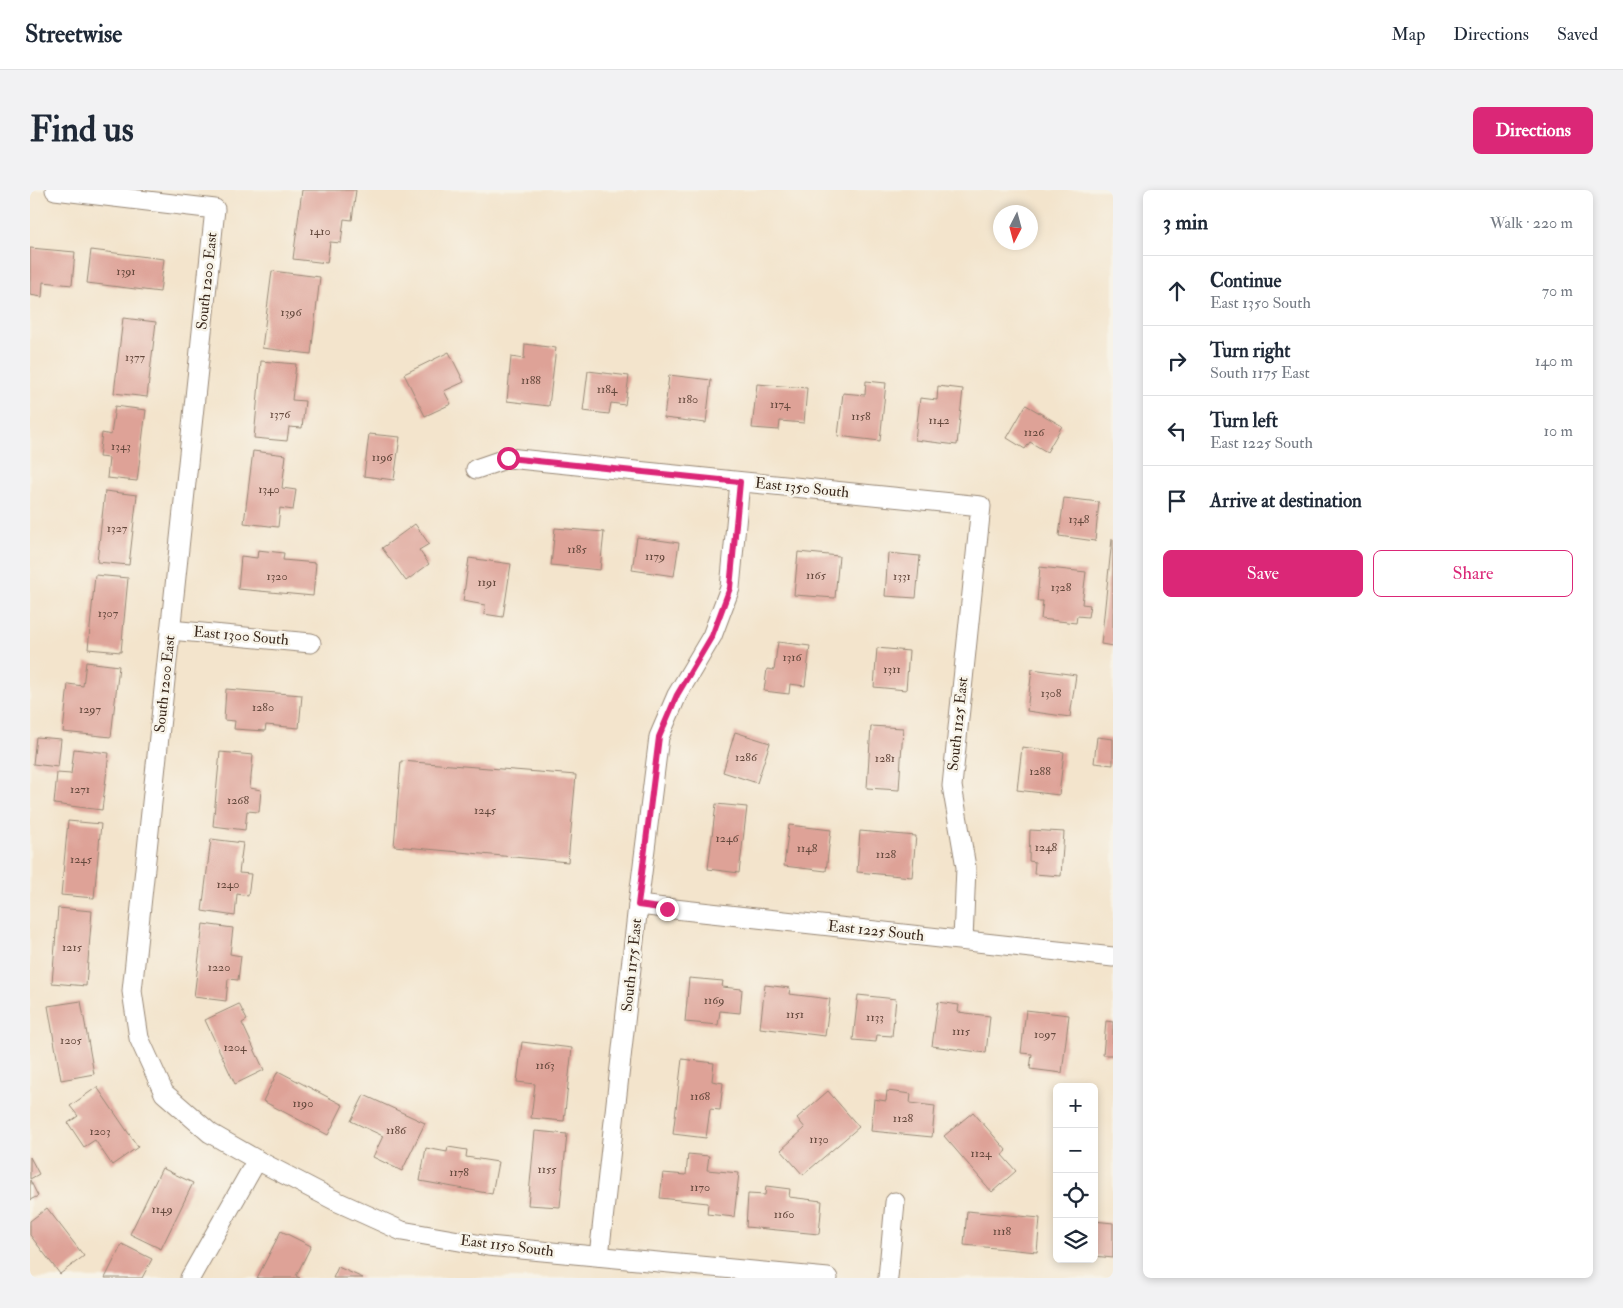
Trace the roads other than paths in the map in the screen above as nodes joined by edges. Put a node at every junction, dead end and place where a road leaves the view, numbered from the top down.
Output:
1 (55, 190) edge
2 (476, 469) dead end
3 (740, 482) junction
4 (981, 506) joint
5 (170, 630) junction
6 (311, 643) dead end
7 (638, 905) junction
8 (963, 940) junction
9 (1113, 957) edge
10 (210, 1133) joint
11 (257, 1160) junction
12 (895, 1202) dead end
13 (599, 1256) junction
14 (190, 1278) edge
15 (828, 1278) edge
16 (888, 1278) edge

1 - 5 street, South 1200 East
2 - 3 street, East 1350 South
3 - 4 street, East 1350 South
3 - 7 street, South 1175 East
4 - 8 street, South 1125 East
5 - 6 street, East 1300 South
5 - 10 street, South 1200 East
7 - 8 street, East 1225 South
7 - 13 street, South 1175 East
8 - 9 street, East 1225 South
10 - 11 street, East 1150 South
11 - 13 street, East 1150 South
11 - 14 street
12 - 16 street
13 - 15 street, East 1150 South

